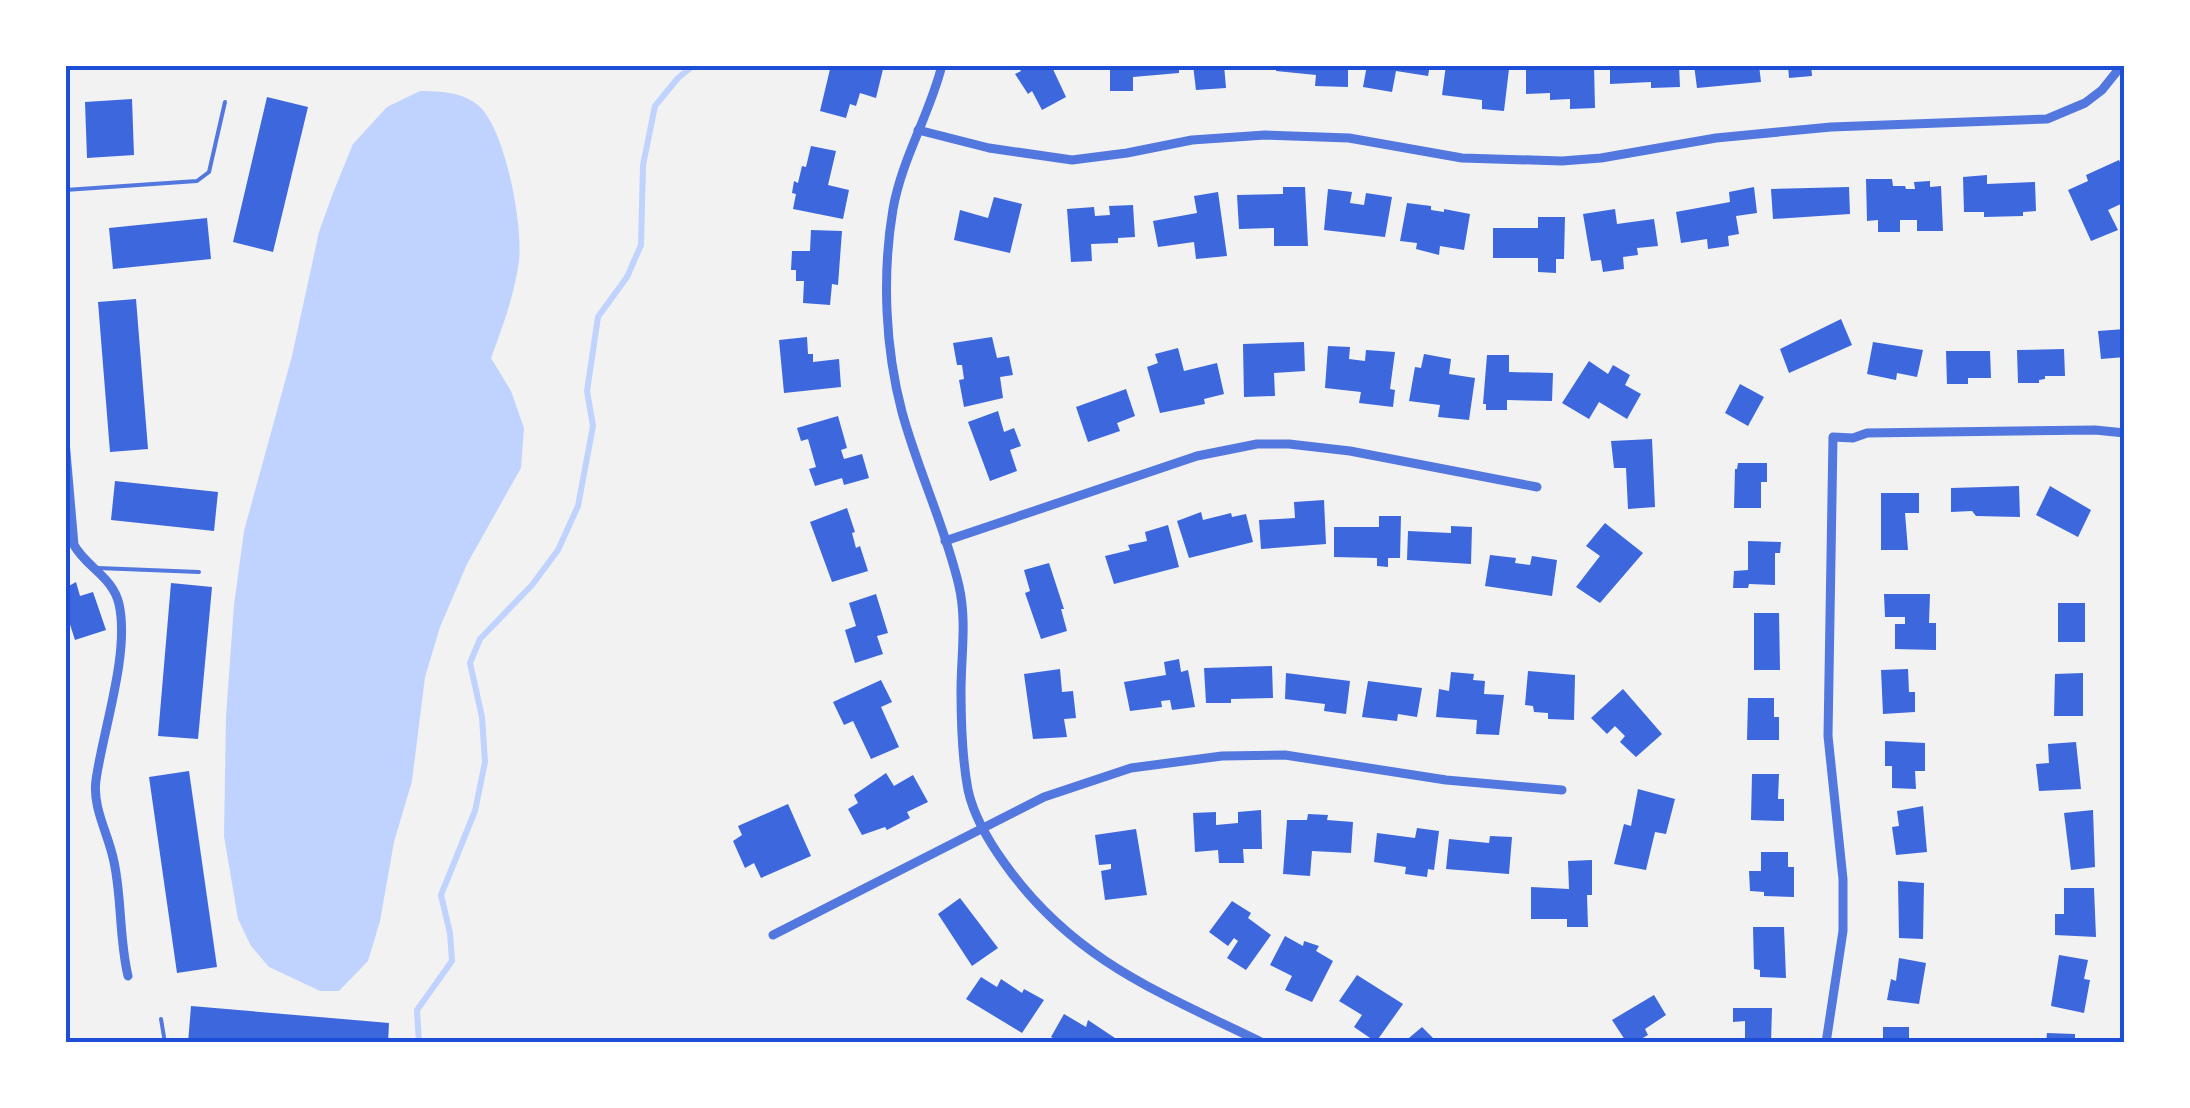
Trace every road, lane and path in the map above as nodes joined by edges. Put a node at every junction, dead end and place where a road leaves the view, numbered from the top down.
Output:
1 (942, 65) edge
2 (2122, 65) edge
3 (225, 102) dead end
4 (918, 130) junction
5 (65, 190) edge
6 (2125, 433) edge
7 (65, 440) edge
8 (1537, 487) dead end
9 (946, 540) junction
10 (98, 568) junction
11 (199, 572) dead end
12 (1562, 790) dead end
13 (983, 828) junction
14 (772, 935) dead end
15 (128, 976) dead end
16 (161, 1019) dead end
17 (166, 1043) edge
18 (1263, 1043) edge
19 (1826, 1043) edge

1 - 4 street
2 - 4 street
3 - 5 lane
4 - 9 street
6 - 19 street
7 - 10 street
8 - 9 street
9 - 13 street
10 - 11 lane
10 - 15 street
12 - 13 street
13 - 14 street
13 - 18 street
16 - 17 lane

